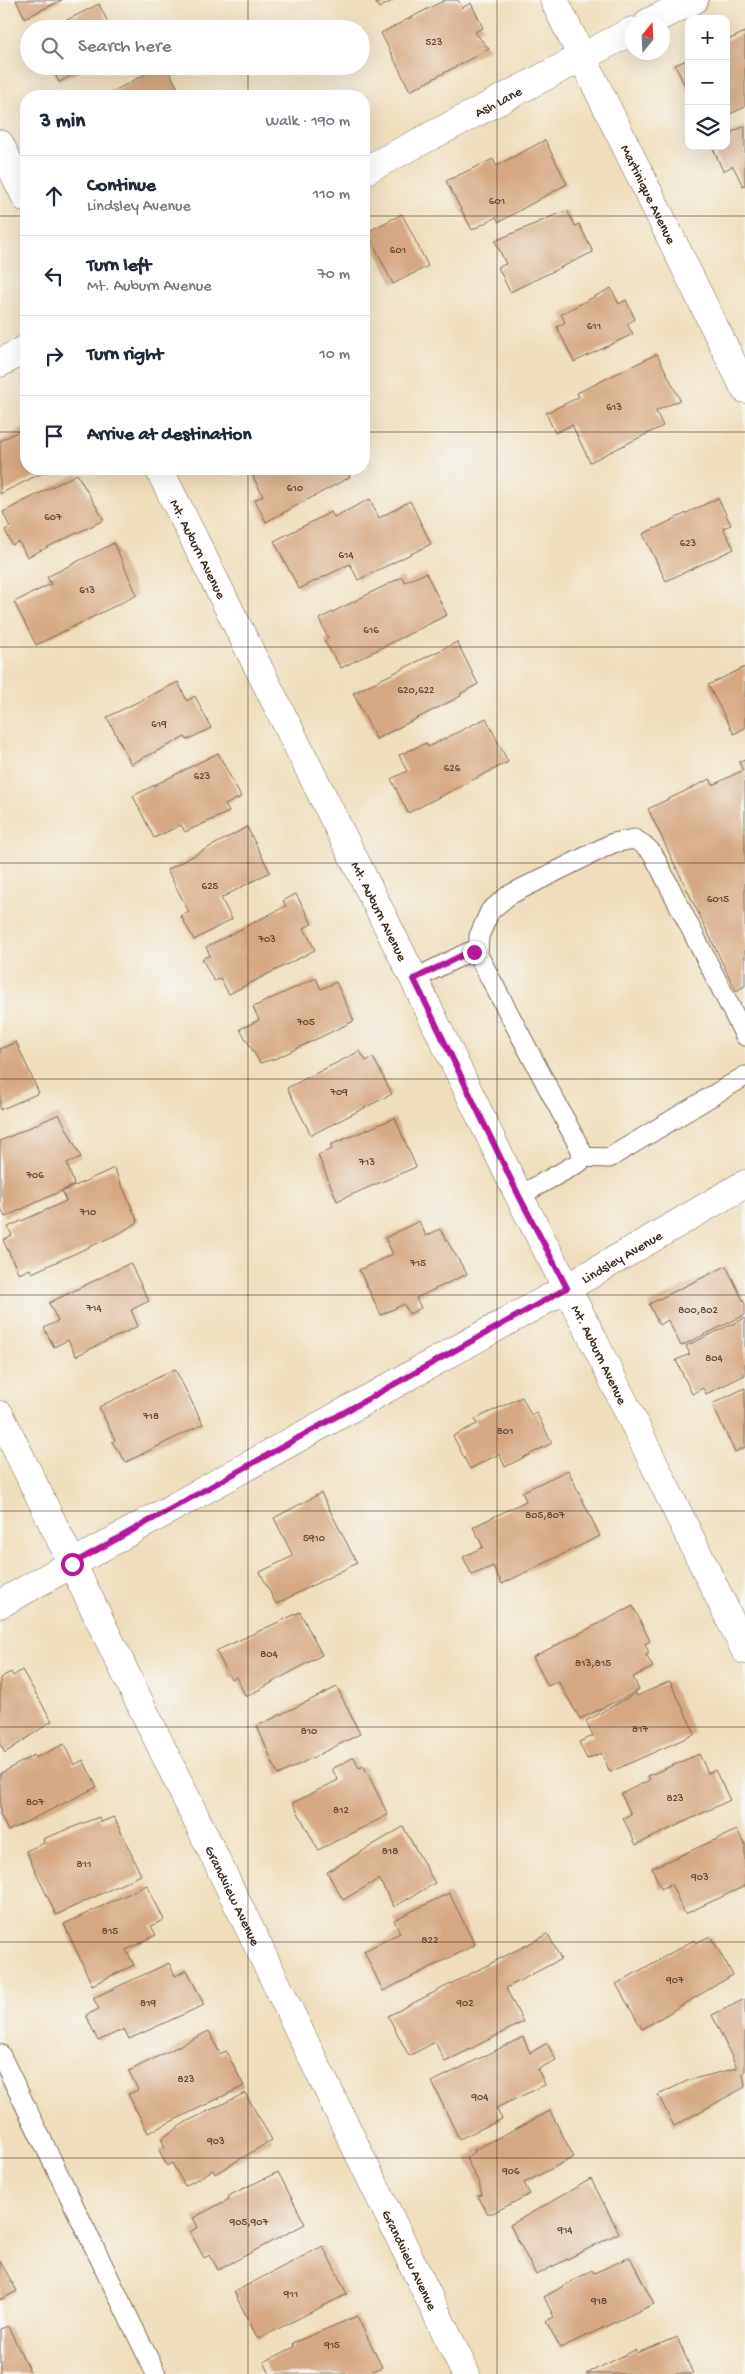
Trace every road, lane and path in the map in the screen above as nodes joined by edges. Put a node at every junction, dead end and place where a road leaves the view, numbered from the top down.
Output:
1 (554, 0) edge
2 (694, 0) edge
3 (663, 15) edge
4 (625, 34) edge
5 (582, 56) junction
6 (0, 144) edge
7 (370, 168) edge
8 (20, 186) edge
9 (20, 352) edge
10 (0, 363) edge
11 (745, 389) edge
12 (162, 475) edge
13 (478, 955) junction
14 (414, 979) junction
15 (745, 1036) edge
16 (745, 1076) edge
17 (582, 1157) junction
18 (745, 1184) edge
19 (519, 1196) junction
20 (567, 1288) junction
21 (0, 1416) edge
22 (72, 1564) junction
23 (0, 1604) edge
24 (745, 1650) edge
25 (0, 2054) edge
26 (156, 2374) edge
27 (466, 2374) edge

1 - 5 street, Martinique Avenue
2 - 3 street
4 - 5 street, Ash Lane
5 - 7 street, Ash Lane
5 - 11 street, Martinique Avenue
6 - 8 street
9 - 10 street
12 - 14 street, Mt. Auburn Avenue
13 - 14 lane
13 - 15 lane
13 - 17 lane
14 - 19 street, Mt. Auburn Avenue
16 - 17 lane
17 - 19 lane
18 - 20 street, Lindsley Avenue
19 - 20 street, Mt. Auburn Avenue
20 - 22 street, Lindsley Avenue
20 - 24 street, Mt. Auburn Avenue
21 - 22 street, Grandview Avenue
22 - 23 street, Lindsley Avenue
22 - 27 street, Grandview Avenue
25 - 26 lane

